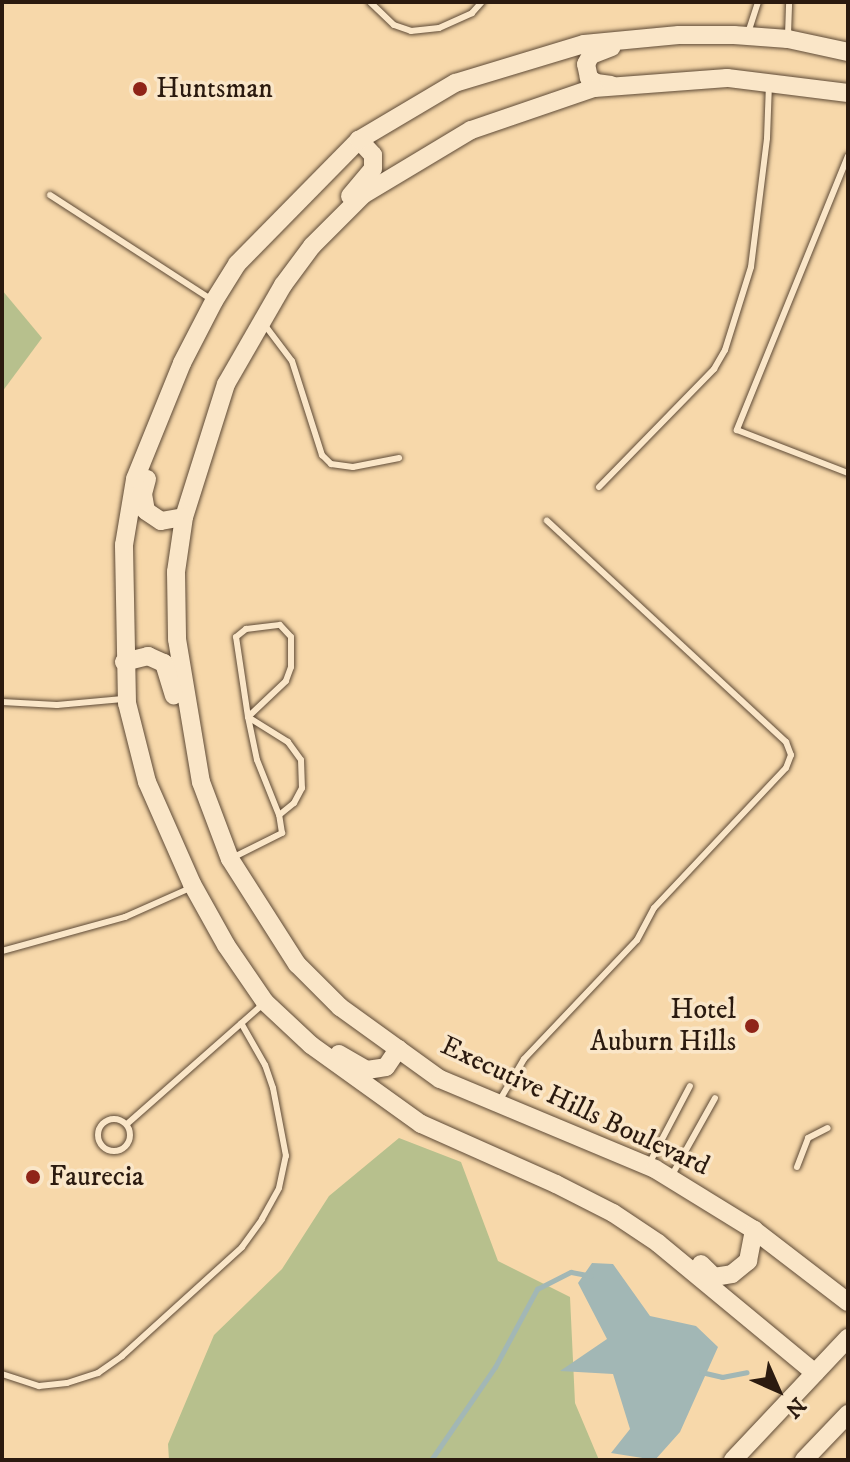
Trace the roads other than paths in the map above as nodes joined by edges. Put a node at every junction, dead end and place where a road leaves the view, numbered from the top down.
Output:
1 (370, 2) edge
2 (482, 2) edge
3 (758, 2) edge
4 (789, 2) edge
5 (740, 35) junction
6 (788, 39) junction
7 (848, 52) edge
8 (769, 81) junction
9 (617, 86) junction
10 (848, 93) edge
11 (359, 140) junction
12 (848, 156) edge
13 (50, 195) dead end
14 (312, 246) junction
15 (214, 301) junction
16 (262, 321) junction
17 (160, 414) junction
18 (399, 458) dead end
19 (848, 473) edge
20 (599, 487) dead end
21 (184, 517) junction
22 (547, 521) dead end
23 (124, 662) junction
24 (126, 699) junction
25 (2, 702) edge
26 (248, 717) junction
27 (201, 782) junction
28 (279, 815) junction
29 (230, 859) junction
30 (194, 887) junction
31 (2, 951) edge
32 (265, 1002) junction
33 (241, 1023) junction
34 (398, 1049) junction
35 (690, 1086) dead end
36 (715, 1098) dead end
37 (497, 1105) junction
38 (127, 1124) junction
39 (828, 1128) dead end
40 (647, 1166) junction
41 (797, 1167) dead end
42 (671, 1179) junction
43 (613, 1213) junction
44 (754, 1230) junction
45 (848, 1302) edge
46 (848, 1338) edge
47 (815, 1373) junction
48 (2, 1374) edge
49 (848, 1414) edge
50 (733, 1460) edge
51 (804, 1460) edge

1 - 2 lane
3 - 5 lane
4 - 6 lane
5 - 6 street
5 - 9 street
5 - 11 street
6 - 7 street
8 - 9 street, Executive Hills Boulevard
8 - 10 street, Executive Hills Boulevard
8 - 20 lane
9 - 14 street, Executive Hills Boulevard
11 - 14 street
11 - 15 street
12 - 19 lane
13 - 15 lane
14 - 16 street, Executive Hills Boulevard
15 - 17 street
16 - 18 lane
16 - 21 street, Executive Hills Boulevard
17 - 21 street
17 - 23 street
21 - 27 street, Executive Hills Boulevard
22 - 37 lane
23 - 24 street
23 - 27 street
24 - 25 lane
24 - 30 street
26 - 26 lane
26 - 28 lane
26 - 28 lane
27 - 29 street, Executive Hills Boulevard
28 - 29 lane
29 - 34 street, Executive Hills Boulevard
30 - 31 lane
30 - 32 street
32 - 33 lane
32 - 34 street
32 - 43 street
33 - 38 lane
33 - 48 lane
34 - 37 street, Executive Hills Boulevard
35 - 40 lane
36 - 42 lane
37 - 40 street, Executive Hills Boulevard
38 - 38 lane
39 - 41 lane
40 - 42 street, Executive Hills Boulevard
42 - 44 street, Executive Hills Boulevard
43 - 44 street
43 - 47 street
44 - 45 street, Executive Hills Boulevard
46 - 47 street
47 - 50 street
49 - 51 street

